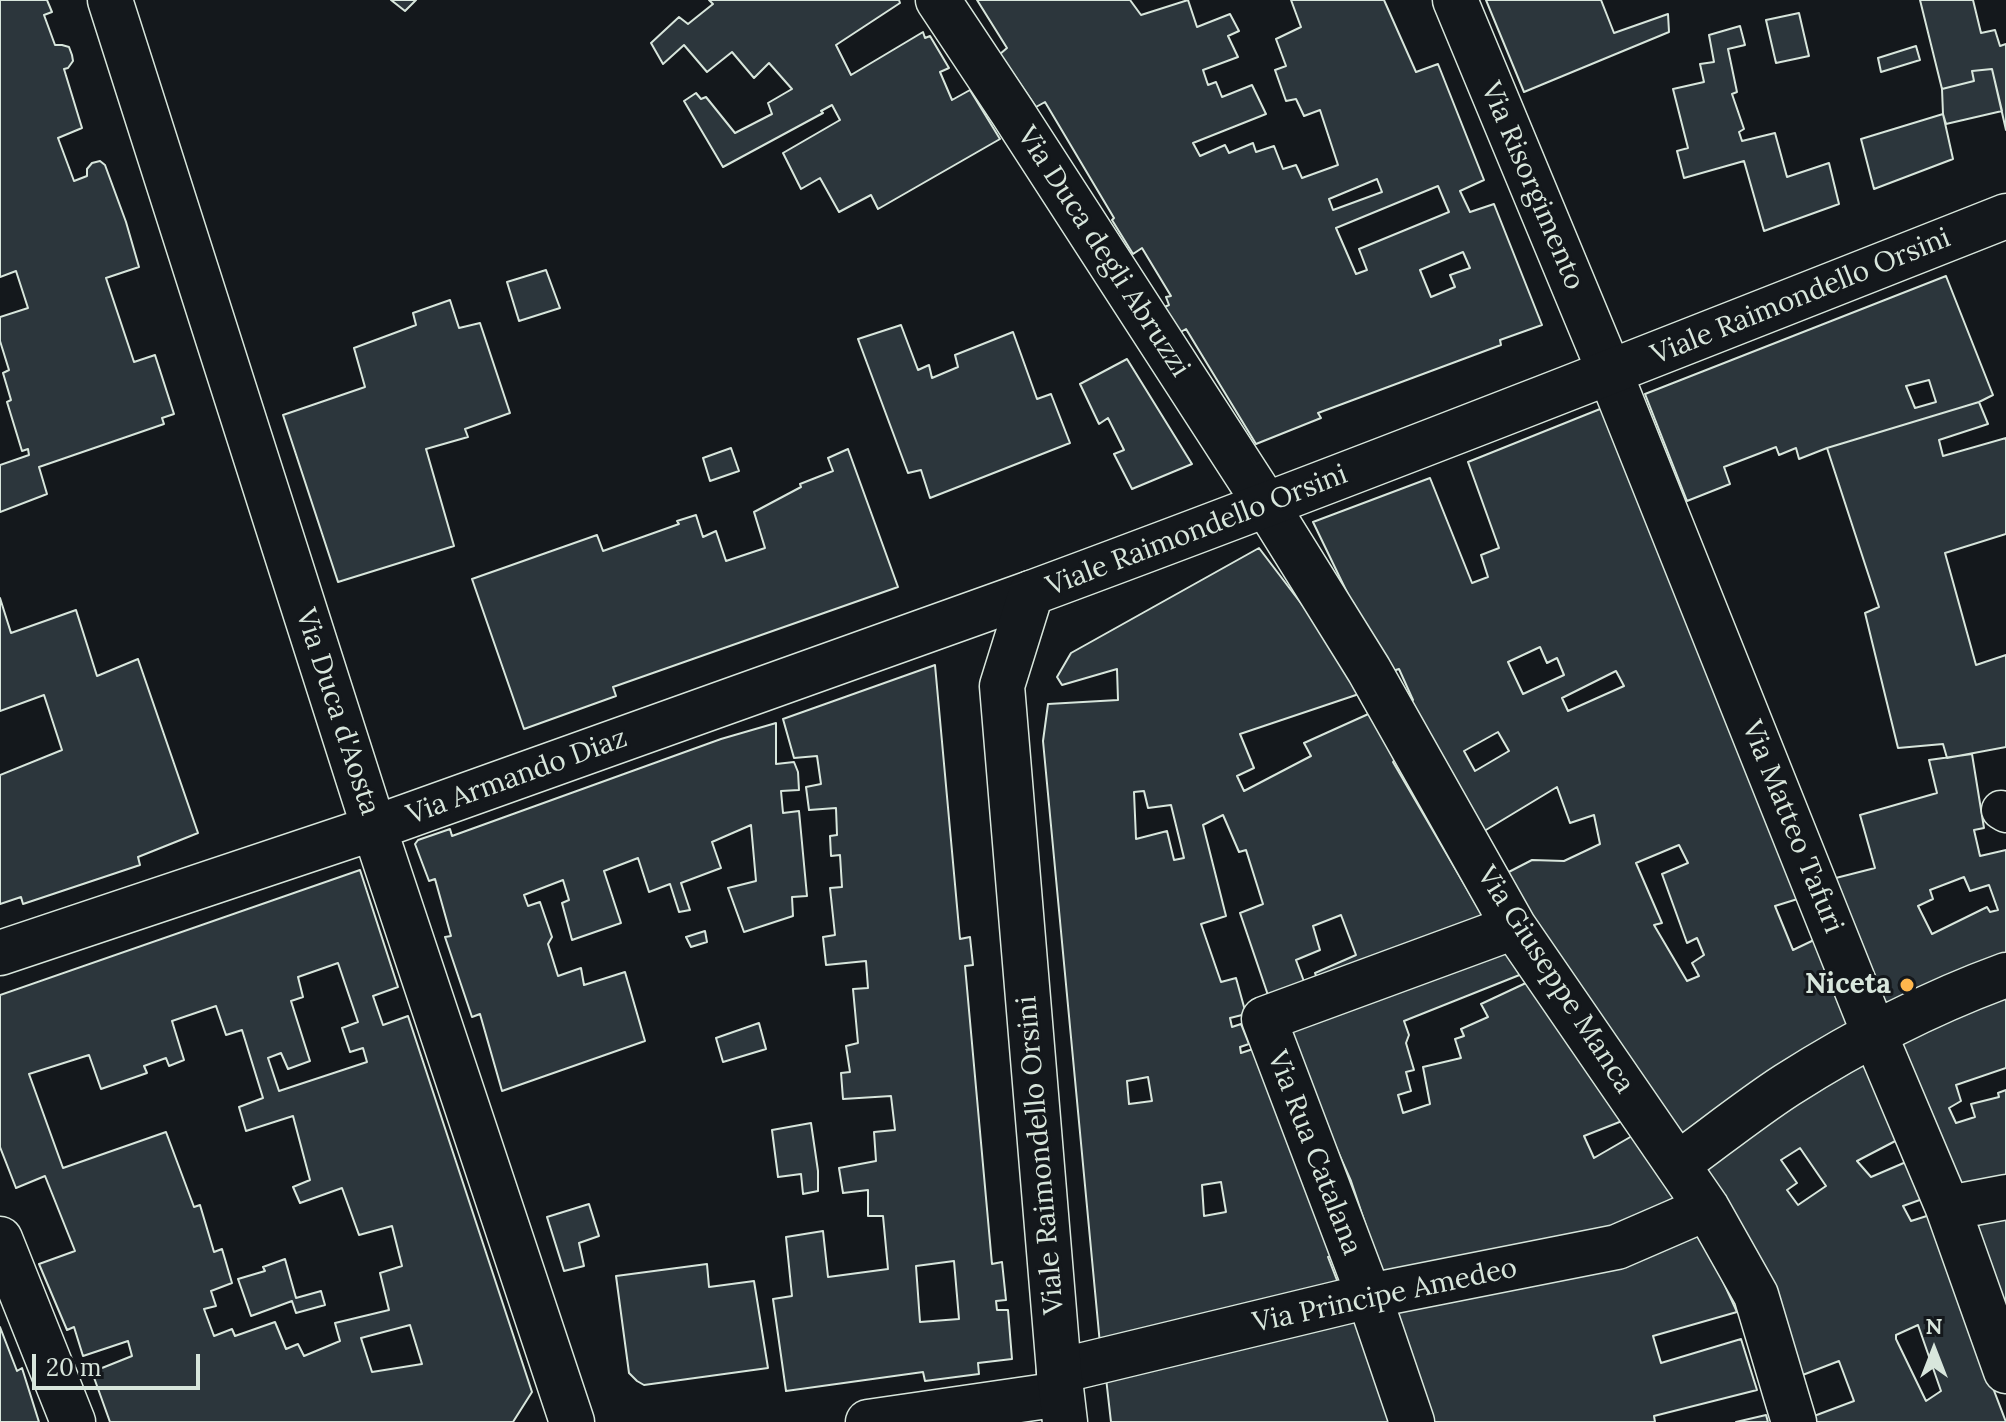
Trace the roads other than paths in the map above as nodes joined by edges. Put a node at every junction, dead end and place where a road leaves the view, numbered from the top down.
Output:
1 (110, 0) edge
2 (938, 0) edge
3 (1455, 0) edge
4 (2006, 216) edge
5 (1610, 373) junction
6 (1267, 506) junction
7 (1031, 593) junction
8 (374, 828) junction
9 (1514, 927) junction
10 (0, 953) edge
11 (2006, 975) edge
12 (1874, 1033) junction
13 (1678, 1164) junction
14 (2006, 1197) edge
15 (1707, 1208) junction
16 (1948, 1208) junction
17 (0, 1239) edge
18 (1369, 1296) junction
19 (2006, 1371) edge
20 (1062, 1396) edge
21 (73, 1422) edge
22 (572, 1422) edge
23 (868, 1422) edge
24 (1412, 1422) edge
25 (1794, 1422) edge

1 - 8 street, Via Duca d'Aosta
2 - 6 street, Via Duca degli Abruzzi
3 - 5 street, Via Risorgimento
4 - 5 street, Viale Raimondello Orsini
5 - 6 street, Viale Raimondello Orsini
5 - 12 street, Via Matteo Tafuri
6 - 7 street, Viale Raimondello Orsini
6 - 9 street, Via Giuseppe Manca
7 - 8 street, Via Armando Diaz
7 - 20 street, Viale Raimondello Orsini
8 - 10 street, Via Armando Diaz
8 - 22 street, Via Duca d'Aosta
9 - 13 street, Via Giuseppe Manca
9 - 18 street, Via Rua Catalana
11 - 12 street
12 - 13 street
12 - 16 street, Via Matteo Tafuri
13 - 15 street, Via Giuseppe Manca
14 - 16 street
15 - 18 street, Via Principe Amedeo
15 - 25 street, Via Giuseppe Manca
16 - 19 street, Via Matteo Tafuri
17 - 21 street
18 - 20 street, Via Principe Amedeo
18 - 24 street, Via Rua Catalana
20 - 23 street, Via Principe Amedeo

